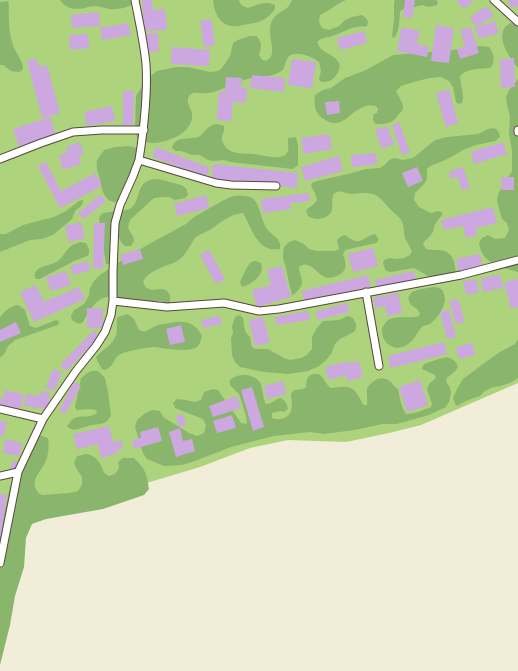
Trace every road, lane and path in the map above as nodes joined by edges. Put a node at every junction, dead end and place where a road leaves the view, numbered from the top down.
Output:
1 (135, 0) edge
2 (494, 0) edge
3 (518, 22) edge
4 (144, 130) junction
5 (0, 159) edge
6 (139, 160) junction
7 (276, 186) dead end
8 (518, 260) edge
9 (366, 292) junction
10 (113, 301) junction
11 (379, 366) dead end
12 (0, 409) edge
13 (43, 419) junction
14 (18, 472) junction
15 (0, 476) edge
16 (0, 563) edge

1 - 4 lane
2 - 3 lane
4 - 5 lane
4 - 6 lane
6 - 7 lane
6 - 10 lane
8 - 9 lane
9 - 10 lane
9 - 11 lane
10 - 13 lane
12 - 13 lane
13 - 14 lane
14 - 15 lane
14 - 16 lane

